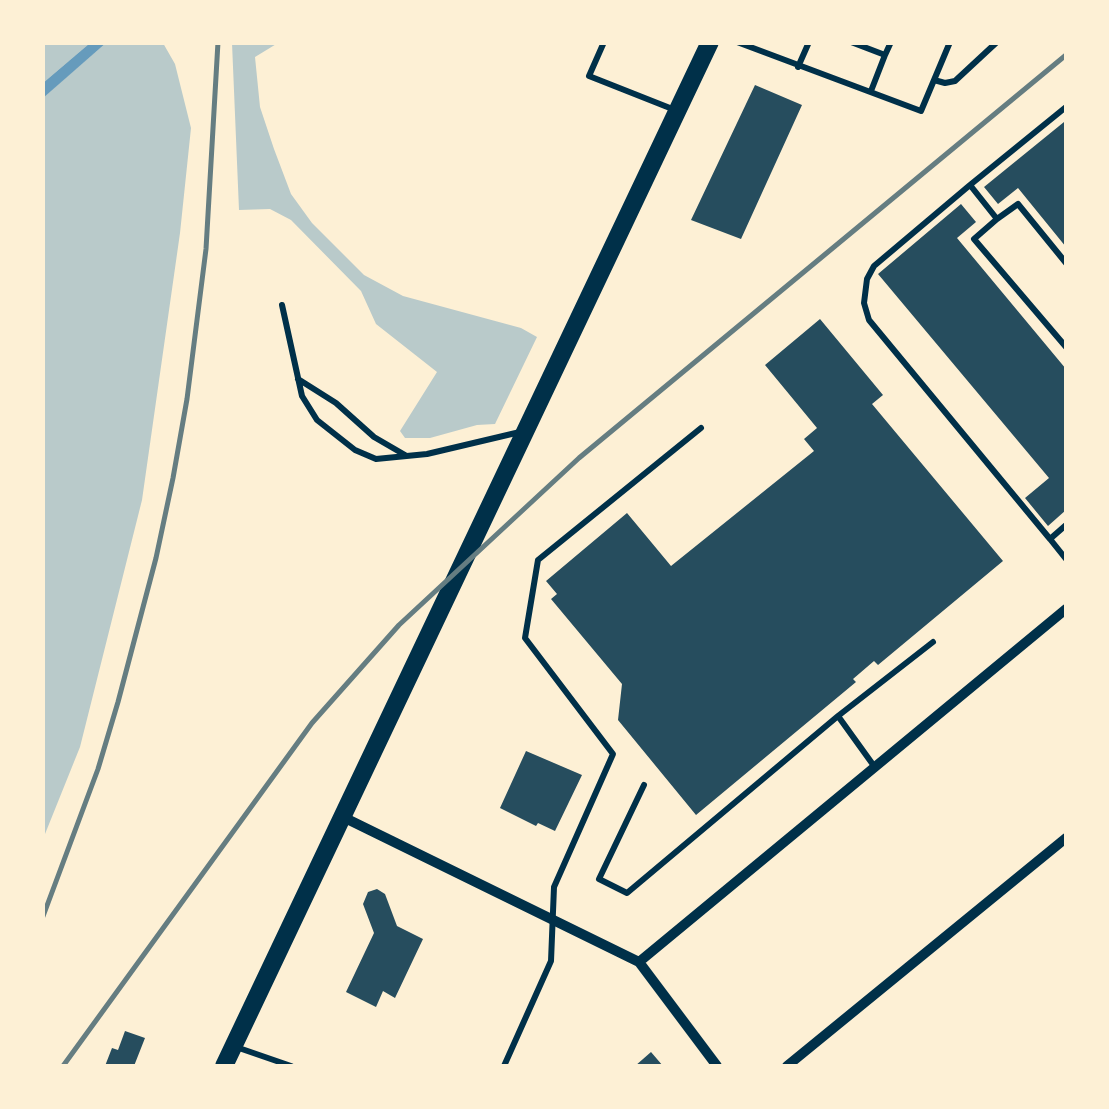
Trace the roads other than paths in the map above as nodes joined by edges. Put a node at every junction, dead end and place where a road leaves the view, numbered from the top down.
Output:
1 (604, 42) edge
2 (737, 42) edge
3 (810, 42) edge
4 (851, 42) edge
5 (890, 42) edge
6 (950, 42) edge
7 (997, 42) edge
8 (708, 48) edge
9 (885, 56) junction
10 (798, 67) junction
11 (934, 80) junction
12 (871, 91) junction
13 (1066, 107) edge
14 (677, 110) junction
15 (970, 185) junction
16 (997, 219) junction
17 (1066, 263) edge
18 (282, 305) dead end
19 (1066, 347) edge
20 (298, 379) junction
21 (701, 428) dead end
22 (526, 431) junction
23 (406, 456) junction
24 (1066, 524) edge
25 (1050, 539) junction
26 (1066, 559) edge
27 (1066, 609) edge
28 (933, 642) dead end
29 (838, 716) junction
30 (875, 767) junction
31 (644, 785) dead end
32 (342, 818) junction
33 (1066, 838) edge
34 (552, 920) junction
35 (639, 962) junction
36 (234, 1047) junction
37 (224, 1066) edge
38 (292, 1066) edge
39 (504, 1066) edge
40 (717, 1066) edge
41 (787, 1066) edge

1 - 14 lane
2 - 10 lane
3 - 10 lane
4 - 9 lane
5 - 9 lane
6 - 11 lane
7 - 11 lane
8 - 14 main road
9 - 12 lane
10 - 12 lane
11 - 12 lane
13 - 15 lane
14 - 22 main road
15 - 16 lane
15 - 25 lane
16 - 17 lane
16 - 19 lane
18 - 20 lane
20 - 23 lane
20 - 23 lane
21 - 34 lane
22 - 23 lane
22 - 32 main road
24 - 25 lane
25 - 26 lane
27 - 30 street
28 - 29 lane
29 - 30 lane
29 - 31 lane
30 - 35 street
32 - 34 street
32 - 36 main road
33 - 41 street
34 - 35 street
34 - 39 lane
35 - 40 street
36 - 37 main road
36 - 38 lane

